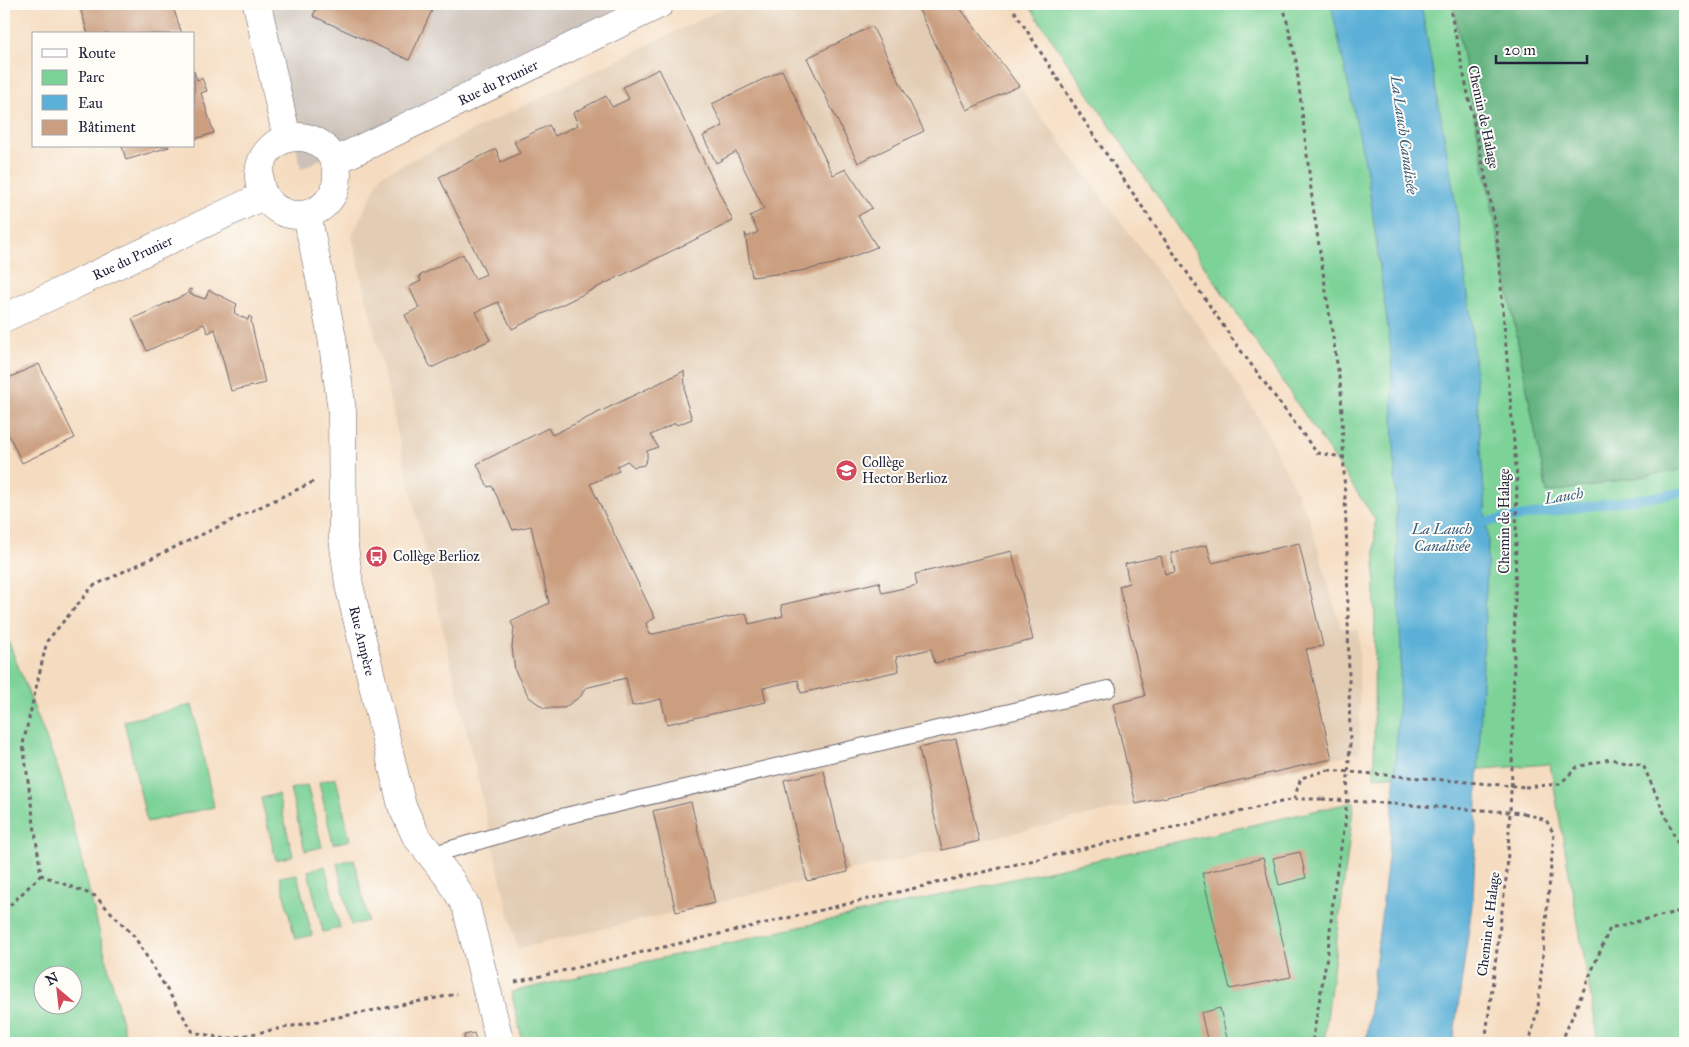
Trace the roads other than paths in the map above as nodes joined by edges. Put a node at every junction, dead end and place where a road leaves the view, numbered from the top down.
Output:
1 (257, 4) edge
2 (660, 4) edge
3 (287, 138) junction
4 (335, 161) junction
5 (263, 196) junction
6 (307, 215) junction
7 (4, 318) edge
8 (1108, 689) dead end
9 (431, 854) junction
10 (500, 1043) edge

1 - 3 street
2 - 4 street, Rue du Prunier
3 - 4 street
3 - 5 street
4 - 6 street
5 - 6 street
5 - 7 street, Rue du Prunier
6 - 9 street, Rue Ampère
8 - 9 lane
9 - 10 street, Rue Ampère

